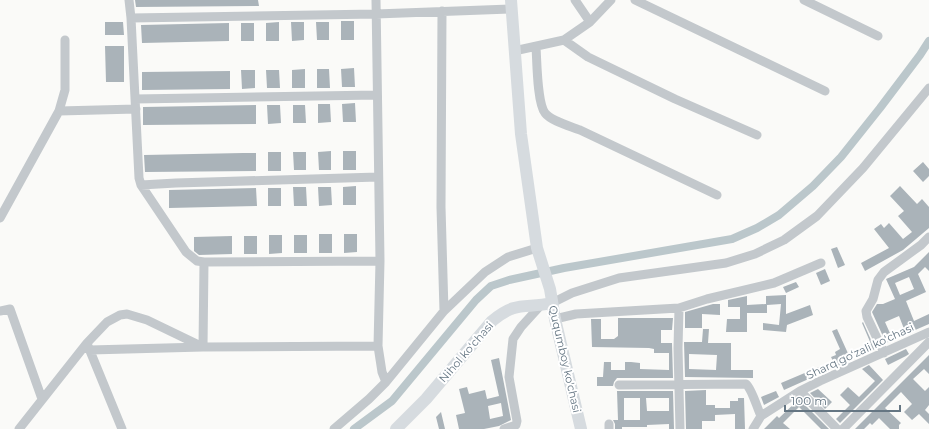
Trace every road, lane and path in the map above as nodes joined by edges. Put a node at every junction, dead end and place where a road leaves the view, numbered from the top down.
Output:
1 (129, 0) edge
2 (376, 0) edge
3 (464, 0) edge
4 (575, 0) edge
5 (611, 0) edge
6 (635, 0) edge
7 (804, 0) edge
8 (511, 4) edge
9 (464, 10) junction
10 (442, 11) junction
11 (376, 14) junction
12 (131, 18) junction
13 (590, 22) junction
14 (878, 36) dead end
15 (65, 40) dead end
16 (564, 40) junction
17 (536, 47) junction
18 (514, 52) junction
19 (929, 88) edge
20 (825, 91) dead end
21 (377, 95) junction
22 (135, 99) junction
23 (136, 109) junction
24 (59, 111) junction
25 (757, 135) dead end
26 (378, 177) junction
27 (141, 185) junction
28 (717, 195) dead end
29 (0, 218) edge
30 (929, 237) edge
31 (538, 253) junction
32 (380, 261) junction
33 (204, 262) junction
34 (821, 263) dead end
35 (547, 304) junction
36 (679, 308) junction
37 (444, 311) junction
38 (0, 312) edge
39 (555, 319) junction
40 (929, 332) edge
41 (929, 342) edge
42 (378, 346) junction
43 (89, 347) junction
44 (203, 347) junction
45 (884, 353) junction
46 (386, 382) junction
47 (619, 385) dead end
48 (679, 385) junction
49 (800, 391) junction
50 (42, 399) junction
51 (761, 416) junction
52 (19, 429) edge
53 (122, 429) edge
54 (334, 429) edge
55 (396, 429) edge
56 (504, 429) edge
57 (581, 429) edge
58 (680, 429) edge
59 (753, 429) edge
60 (837, 429) edge
61 (843, 429) edge

1 - 12 street
2 - 11 street
3 - 9 street
4 - 13 street
5 - 13 street
6 - 20 street
7 - 14 street
8 - 9 street
8 - 18 main road, Ququmboy ko'chasi
9 - 10 street
10 - 11 street
10 - 37 street
11 - 12 street
11 - 21 street
12 - 22 street
13 - 16 street
15 - 24 street
16 - 17 street
16 - 25 street
17 - 18 street
17 - 28 street
18 - 31 main road, Ququmboy ko'chasi
19 - 35 street
21 - 22 street
21 - 26 street
22 - 23 street
23 - 24 street
23 - 27 street
24 - 29 street
26 - 27 street
26 - 32 street
27 - 33 street
30 - 45 street
31 - 35 main road, Ququmboy ko'chasi
31 - 37 street
32 - 33 street
32 - 42 street
33 - 44 street
34 - 36 street
35 - 39 main road, Ququmboy ko'chasi
35 - 55 main road, Nihol koʻchasi
35 - 56 street
36 - 39 street
36 - 48 street
37 - 46 street
38 - 50 street
39 - 57 main road, Ququmboy ko'chasi
40 - 45 street, Sharq goʻzali koʻchasi
41 - 61 street, Sharq goʻzali koʻchasi
42 - 44 street
42 - 46 street
43 - 44 street
43 - 44 street
43 - 50 street
43 - 53 street
45 - 49 street, Sharq goʻzali koʻchasi
46 - 54 street
47 - 48 street
48 - 51 street
48 - 58 street
49 - 51 street, Sharq goʻzali koʻchasi
49 - 60 street
50 - 52 street
51 - 59 street

